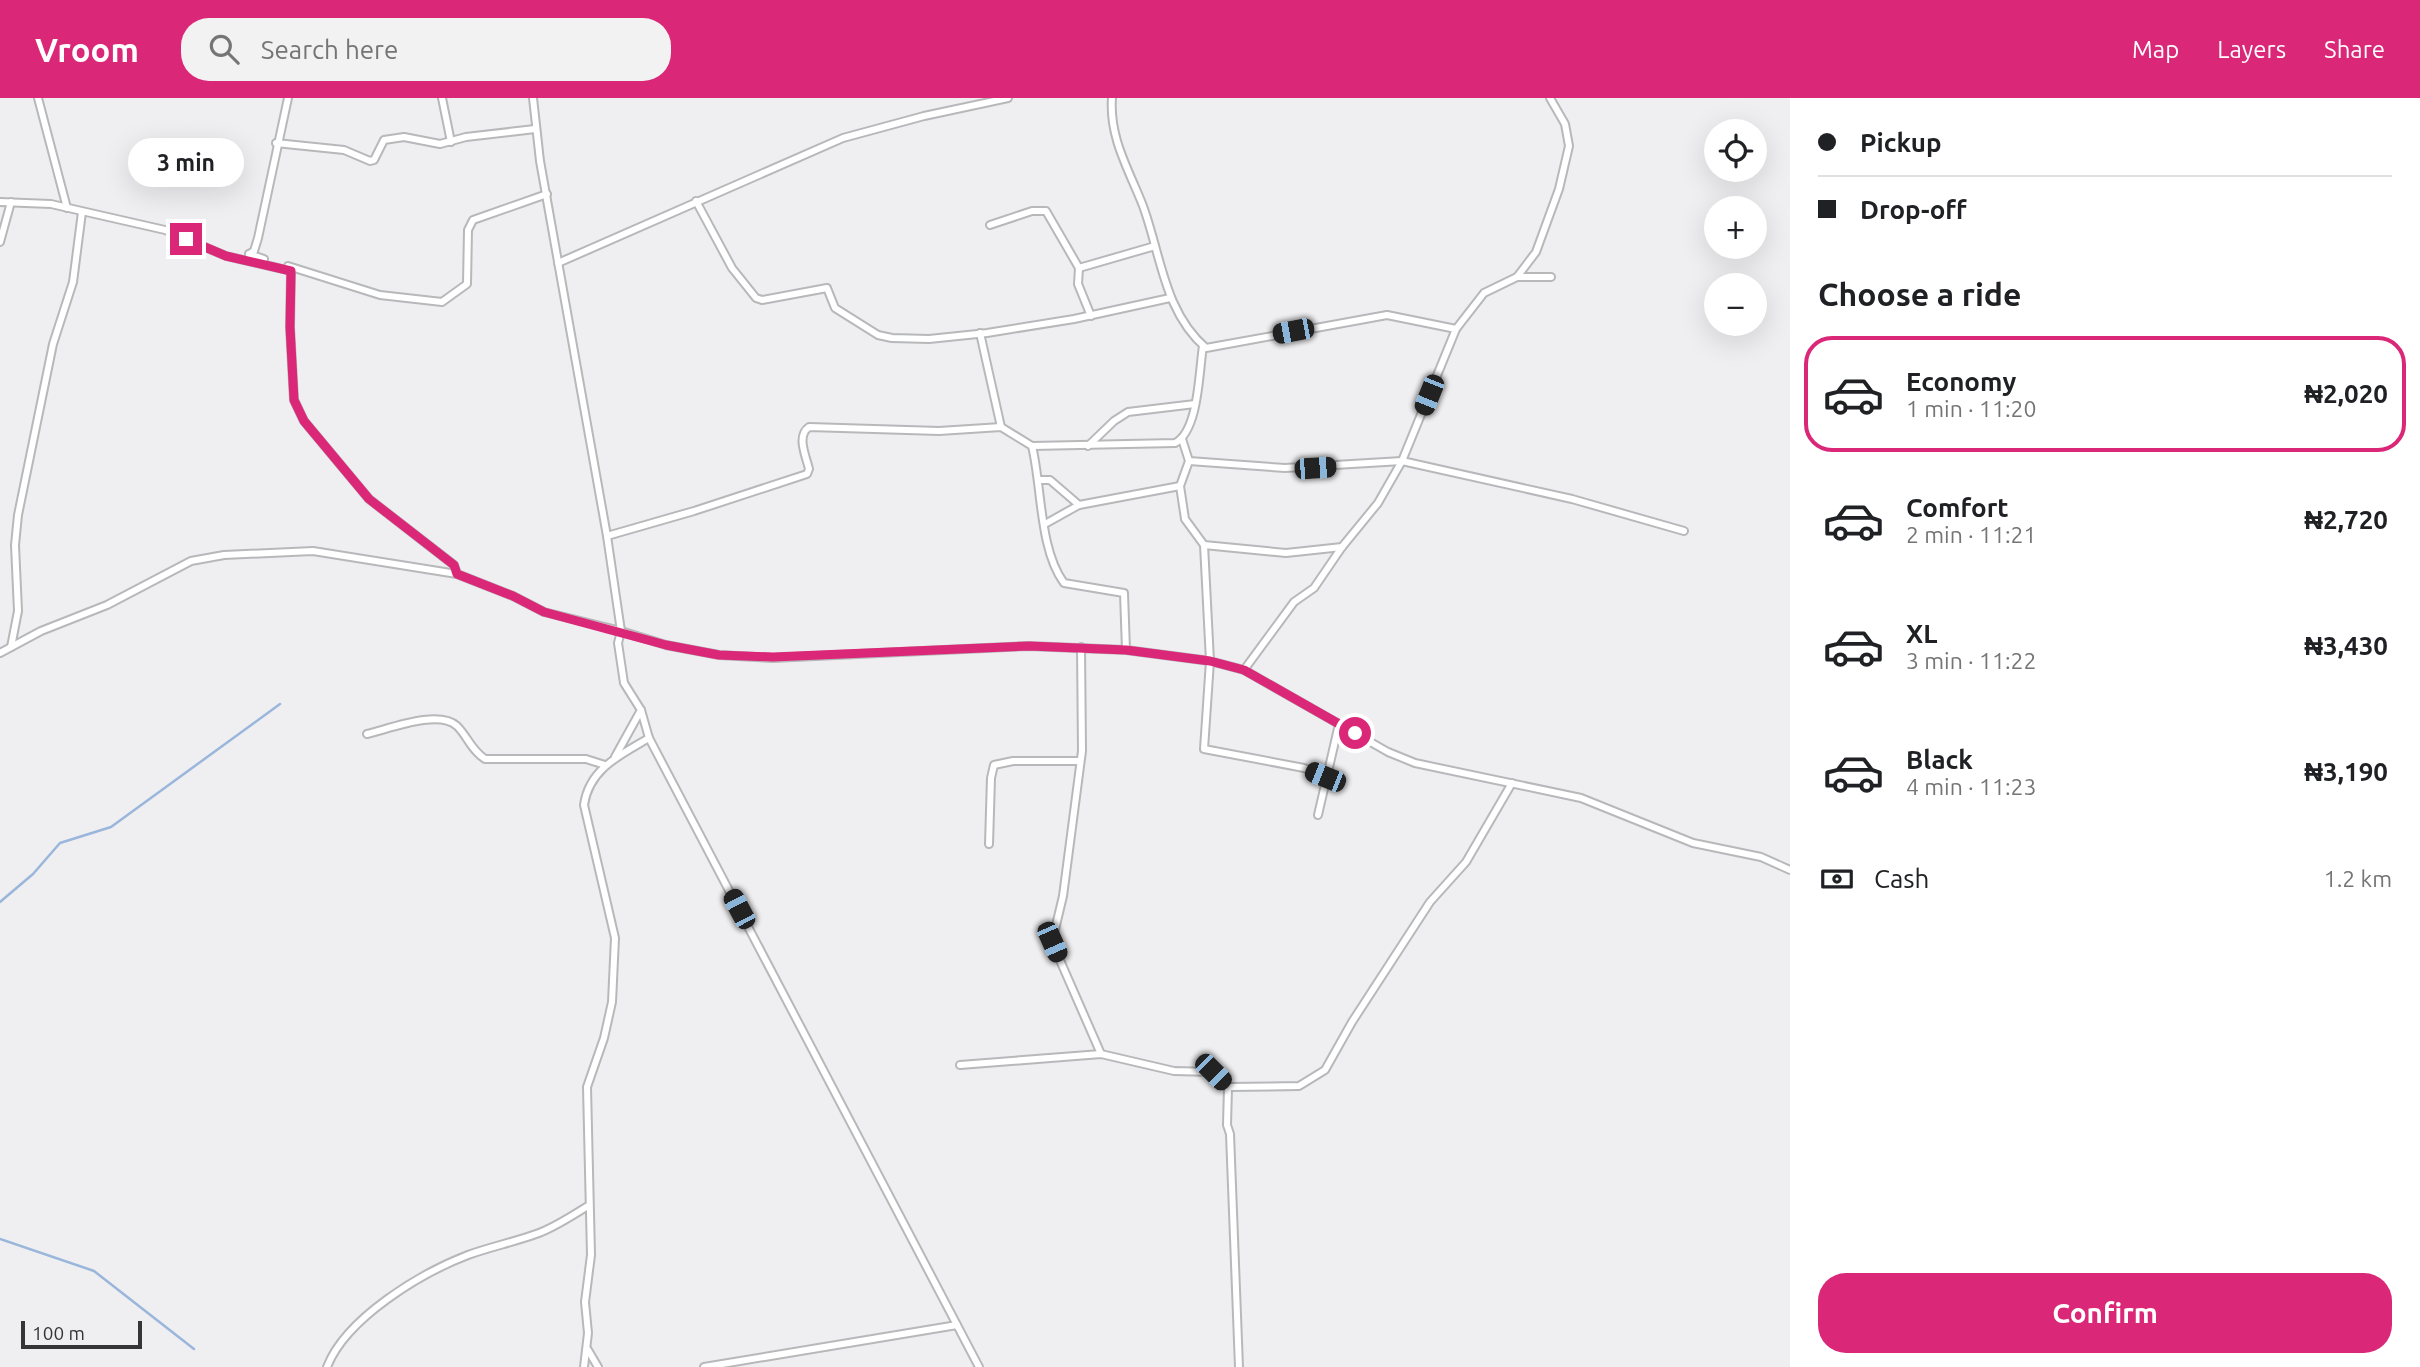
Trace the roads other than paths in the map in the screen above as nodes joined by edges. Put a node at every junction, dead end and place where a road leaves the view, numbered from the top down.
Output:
1 (38, 98) edge
2 (288, 98) edge
3 (442, 98) edge
4 (533, 98) edge
5 (1008, 98) edge
6 (1112, 98) edge
7 (1550, 98) edge
8 (535, 129) junction
9 (451, 142) junction
10 (276, 144) junction
11 (547, 194) junction
12 (696, 201) junction
13 (0, 202) edge
14 (11, 202) junction
15 (67, 208) junction
16 (82, 212) junction
17 (990, 225) dead end
18 (0, 242) edge
19 (1155, 246) junction
20 (249, 254) junction
21 (226, 256) junction
22 (558, 262) junction
23 (1079, 268) junction
24 (1517, 277) junction
25 (1551, 277) dead end
26 (1170, 298) junction
27 (1091, 316) junction
28 (1456, 329) junction
29 (980, 334) junction
30 (1203, 346) junction
31 (1195, 404) junction
32 (1001, 426) junction
33 (1182, 439) junction
34 (1032, 446) junction
35 (1088, 446) junction
36 (1189, 461) junction
37 (1402, 461) junction
38 (1038, 480) junction
39 (1180, 486) junction
40 (1079, 505) junction
41 (1045, 524) junction
42 (1684, 531) dead end
43 (607, 536) junction
44 (1204, 545) junction
45 (1342, 547) junction
46 (457, 574) junction
47 (621, 631) junction
48 (11, 647) junction
49 (1081, 647) junction
50 (1126, 650) junction
51 (0, 653) edge
52 (1210, 661) junction
53 (1244, 670) junction
54 (641, 710) junction
55 (1339, 724) junction
56 (367, 734) dead end
57 (649, 738) junction
58 (615, 759) junction
59 (1080, 761) junction
60 (605, 765) junction
61 (1325, 777) junction
62 (1512, 783) junction
63 (1318, 815) dead end
64 (989, 844) dead end
65 (1790, 870) edge
66 (1101, 1054) junction
67 (960, 1065) dead end
68 (1228, 1087) junction
69 (589, 1206) junction
70 (957, 1325) junction
71 (588, 1350) junction
72 (327, 1367) edge
73 (584, 1367) edge
74 (598, 1367) edge
75 (704, 1367) edge
76 (979, 1367) edge
77 (1239, 1367) edge

1 - 15 street
2 - 10 street
3 - 9 street
4 - 8 street
5 - 12 street
6 - 19 street
7 - 24 street
8 - 9 street
8 - 11 street
9 - 10 street
10 - 20 street
11 - 20 street
11 - 22 street
12 - 22 street
12 - 29 street
13 - 14 street
14 - 15 street
14 - 18 street
15 - 16 street
16 - 21 street
16 - 48 street
17 - 23 street
19 - 23 street
19 - 26 street
20 - 21 street
21 - 46 street
22 - 43 street
23 - 27 street
24 - 25 street
24 - 28 street
26 - 27 street
26 - 30 street
27 - 29 street
28 - 30 street
28 - 37 street
29 - 32 street
30 - 31 street
31 - 33 street
31 - 35 street
32 - 34 street
32 - 43 street
33 - 35 street
33 - 36 street
34 - 35 street
34 - 38 street
36 - 37 street
36 - 39 street
37 - 42 street
37 - 45 street
38 - 40 street
38 - 41 street
39 - 40 street
39 - 44 street
40 - 41 street
41 - 50 street
43 - 47 street
44 - 45 street
44 - 52 street
45 - 53 street
46 - 47 street
46 - 48 street
47 - 49 street
47 - 54 street
48 - 51 street
49 - 50 street
49 - 59 street
50 - 52 street
52 - 53 street
52 - 61 street
53 - 55 street
54 - 57 street
54 - 58 street
55 - 61 street
55 - 62 street
56 - 60 street
57 - 58 street
57 - 70 street
58 - 60 street
59 - 64 street
59 - 66 street
60 - 69 street
61 - 63 street
62 - 65 street
62 - 68 street
66 - 67 street
66 - 68 street
68 - 77 street
69 - 71 street
69 - 72 street
70 - 75 street
70 - 76 street
71 - 73 street
71 - 74 street

